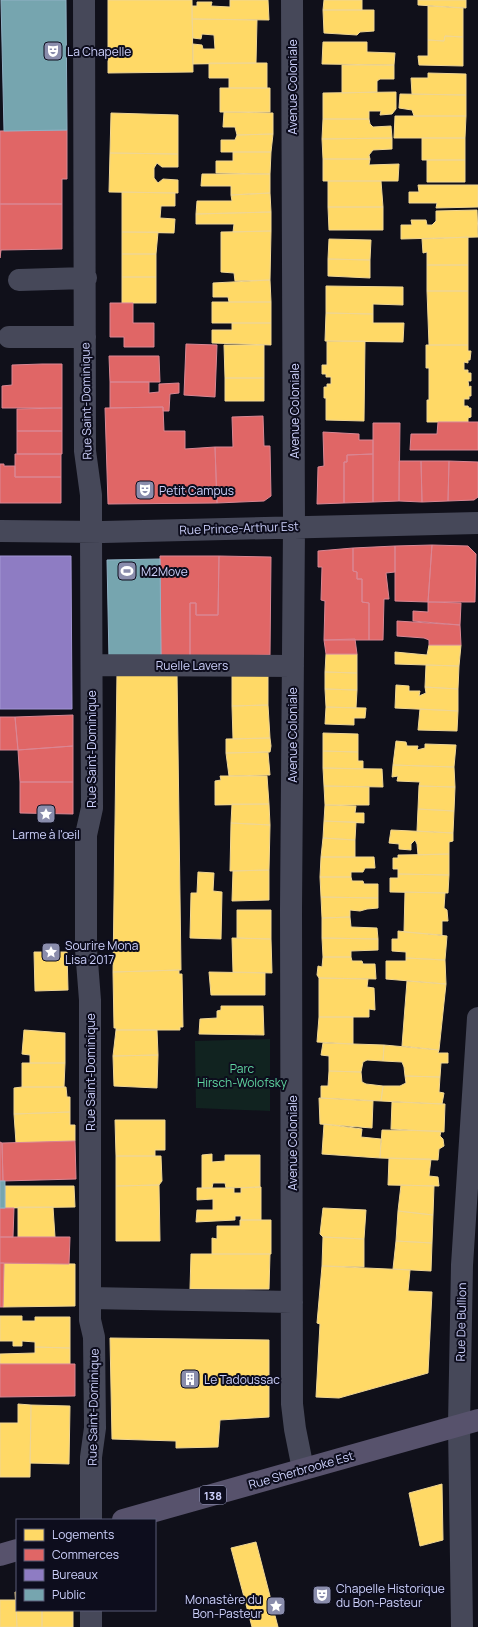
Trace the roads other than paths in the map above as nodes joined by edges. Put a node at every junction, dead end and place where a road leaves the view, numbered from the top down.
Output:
1 (84, 0) edge
2 (292, 0) edge
3 (86, 278) junction
4 (19, 280) dead end
5 (9, 337) dead end
6 (86, 337) junction
7 (478, 523) edge
8 (294, 527) junction
9 (0, 531) edge
10 (92, 532) junction
11 (92, 665) junction
12 (292, 666) junction
13 (478, 1018) edge
14 (90, 1298) junction
15 (292, 1302) junction
16 (468, 1423) edge
17 (303, 1469) junction
18 (92, 1519) edge
19 (127, 1519) edge
20 (16, 1550) edge
21 (0, 1555) edge
22 (91, 1611) edge
23 (91, 1627) edge
24 (462, 1627) edge

1 - 3 street, Rue Saint-Dominique
2 - 8 street, Avenue Coloniale
3 - 4 street
3 - 6 street, Rue Saint-Dominique
5 - 6 street
6 - 10 street, Rue Saint-Dominique
7 - 8 street, Rue Prince-Arthur Est
8 - 10 street, Rue Prince-Arthur Est
8 - 12 street, Avenue Coloniale
9 - 10 street, Rue Prince-Arthur Est
10 - 11 street, Rue Saint-Dominique
11 - 12 street, Ruelle Lavers
11 - 14 street, Rue Saint-Dominique
12 - 15 street, Avenue Coloniale
13 - 16 street, Rue De Bullion
14 - 15 street
14 - 18 street, Rue Saint-Dominique
15 - 17 street, Avenue Coloniale
16 - 17 main road, Rue Sherbrooke Est / 138
16 - 24 street, Rue De Bullion
17 - 19 main road, Rue Sherbrooke Est / 138
20 - 21 main road
22 - 23 street

